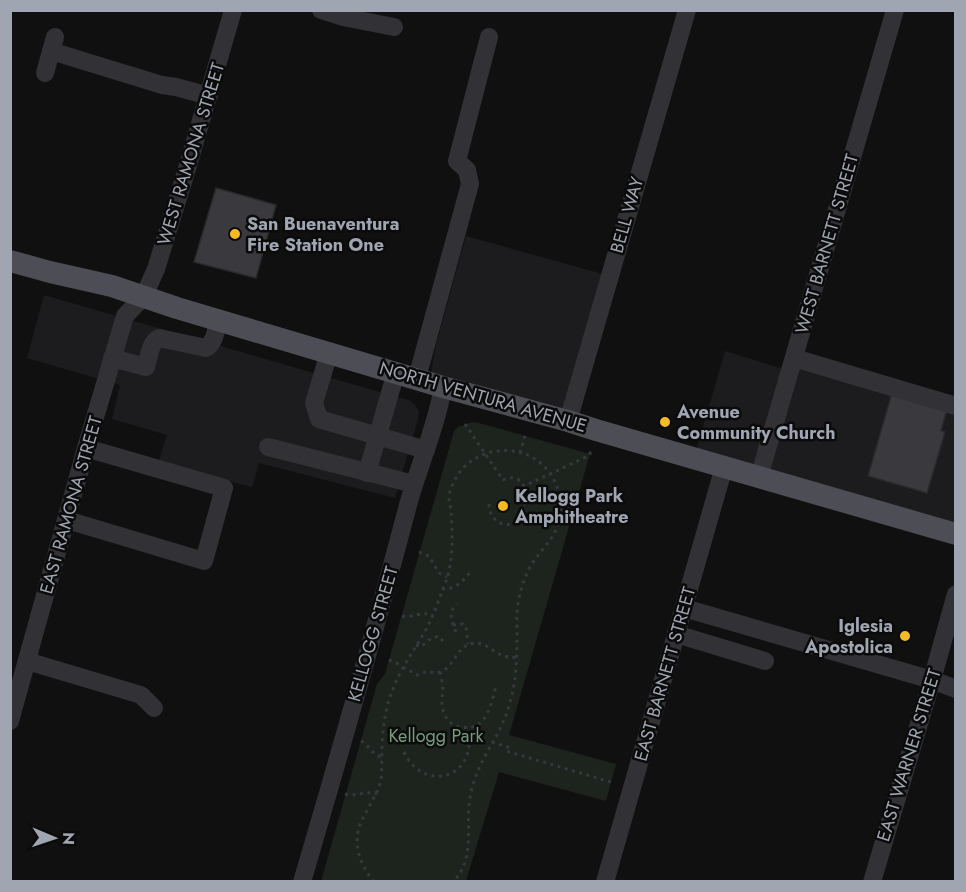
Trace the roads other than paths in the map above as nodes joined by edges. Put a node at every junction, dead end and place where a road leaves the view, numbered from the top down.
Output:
1 (233, 10) edge
2 (321, 10) edge
3 (687, 10) edge
4 (895, 10) edge
5 (394, 27) dead end
6 (489, 37) dead end
7 (45, 73) dead end
8 (209, 96) junction
9 (10, 261) edge
10 (144, 297) junction
11 (219, 319) junction
12 (329, 353) junction
13 (112, 358) junction
14 (794, 358) junction
15 (406, 375) junction
16 (443, 387) junction
17 (956, 405) edge
18 (568, 421) junction
19 (378, 437) junction
20 (268, 447) dead end
21 (86, 448) junction
22 (426, 450) junction
23 (724, 467) junction
24 (367, 473) junction
25 (759, 477) junction
26 (414, 484) junction
27 (67, 520) junction
28 (956, 534) edge
29 (956, 594) edge
30 (684, 608) junction
31 (676, 634) junction
32 (27, 661) junction
33 (765, 661) dead end
34 (932, 680) junction
35 (956, 689) edge
36 (154, 708) dead end
37 (10, 721) edge
38 (302, 882) edge
39 (605, 882) edge
40 (872, 882) edge

1 - 8 street, WEST RAMONA STREET
2 - 5 street
3 - 18 street, BELL WAY
4 - 14 street, WEST BARNETT STREET
6 - 15 street
7 - 8 street
8 - 10 street, WEST RAMONA STREET
9 - 10 main road, NORTH VENTURA AVENUE
10 - 11 main road, NORTH VENTURA AVENUE
10 - 13 street, EAST RAMONA STREET
11 - 12 main road, NORTH VENTURA AVENUE
11 - 13 street
12 - 15 main road, NORTH VENTURA AVENUE
12 - 19 street
13 - 21 street, EAST RAMONA STREET
14 - 17 street
14 - 25 street, WEST BARNETT STREET
15 - 16 main road, NORTH VENTURA AVENUE
15 - 19 street
16 - 18 main road, NORTH VENTURA AVENUE
16 - 22 street, KELLOGG STREET
18 - 23 main road, NORTH VENTURA AVENUE
19 - 22 street
19 - 24 street
20 - 24 street
21 - 27 street, EAST RAMONA STREET
21 - 27 street
22 - 26 street, KELLOGG STREET
23 - 25 main road, NORTH VENTURA AVENUE
23 - 30 street, EAST BARNETT STREET
24 - 26 street
25 - 28 main road, NORTH VENTURA AVENUE
26 - 38 street, KELLOGG STREET
27 - 32 street, EAST RAMONA STREET
29 - 34 street, EAST WARNER STREET
30 - 31 street, EAST BARNETT STREET
30 - 34 street
31 - 33 street
31 - 39 street, EAST BARNETT STREET
32 - 36 street
32 - 37 street, EAST RAMONA STREET
34 - 35 street
34 - 40 street, EAST WARNER STREET

